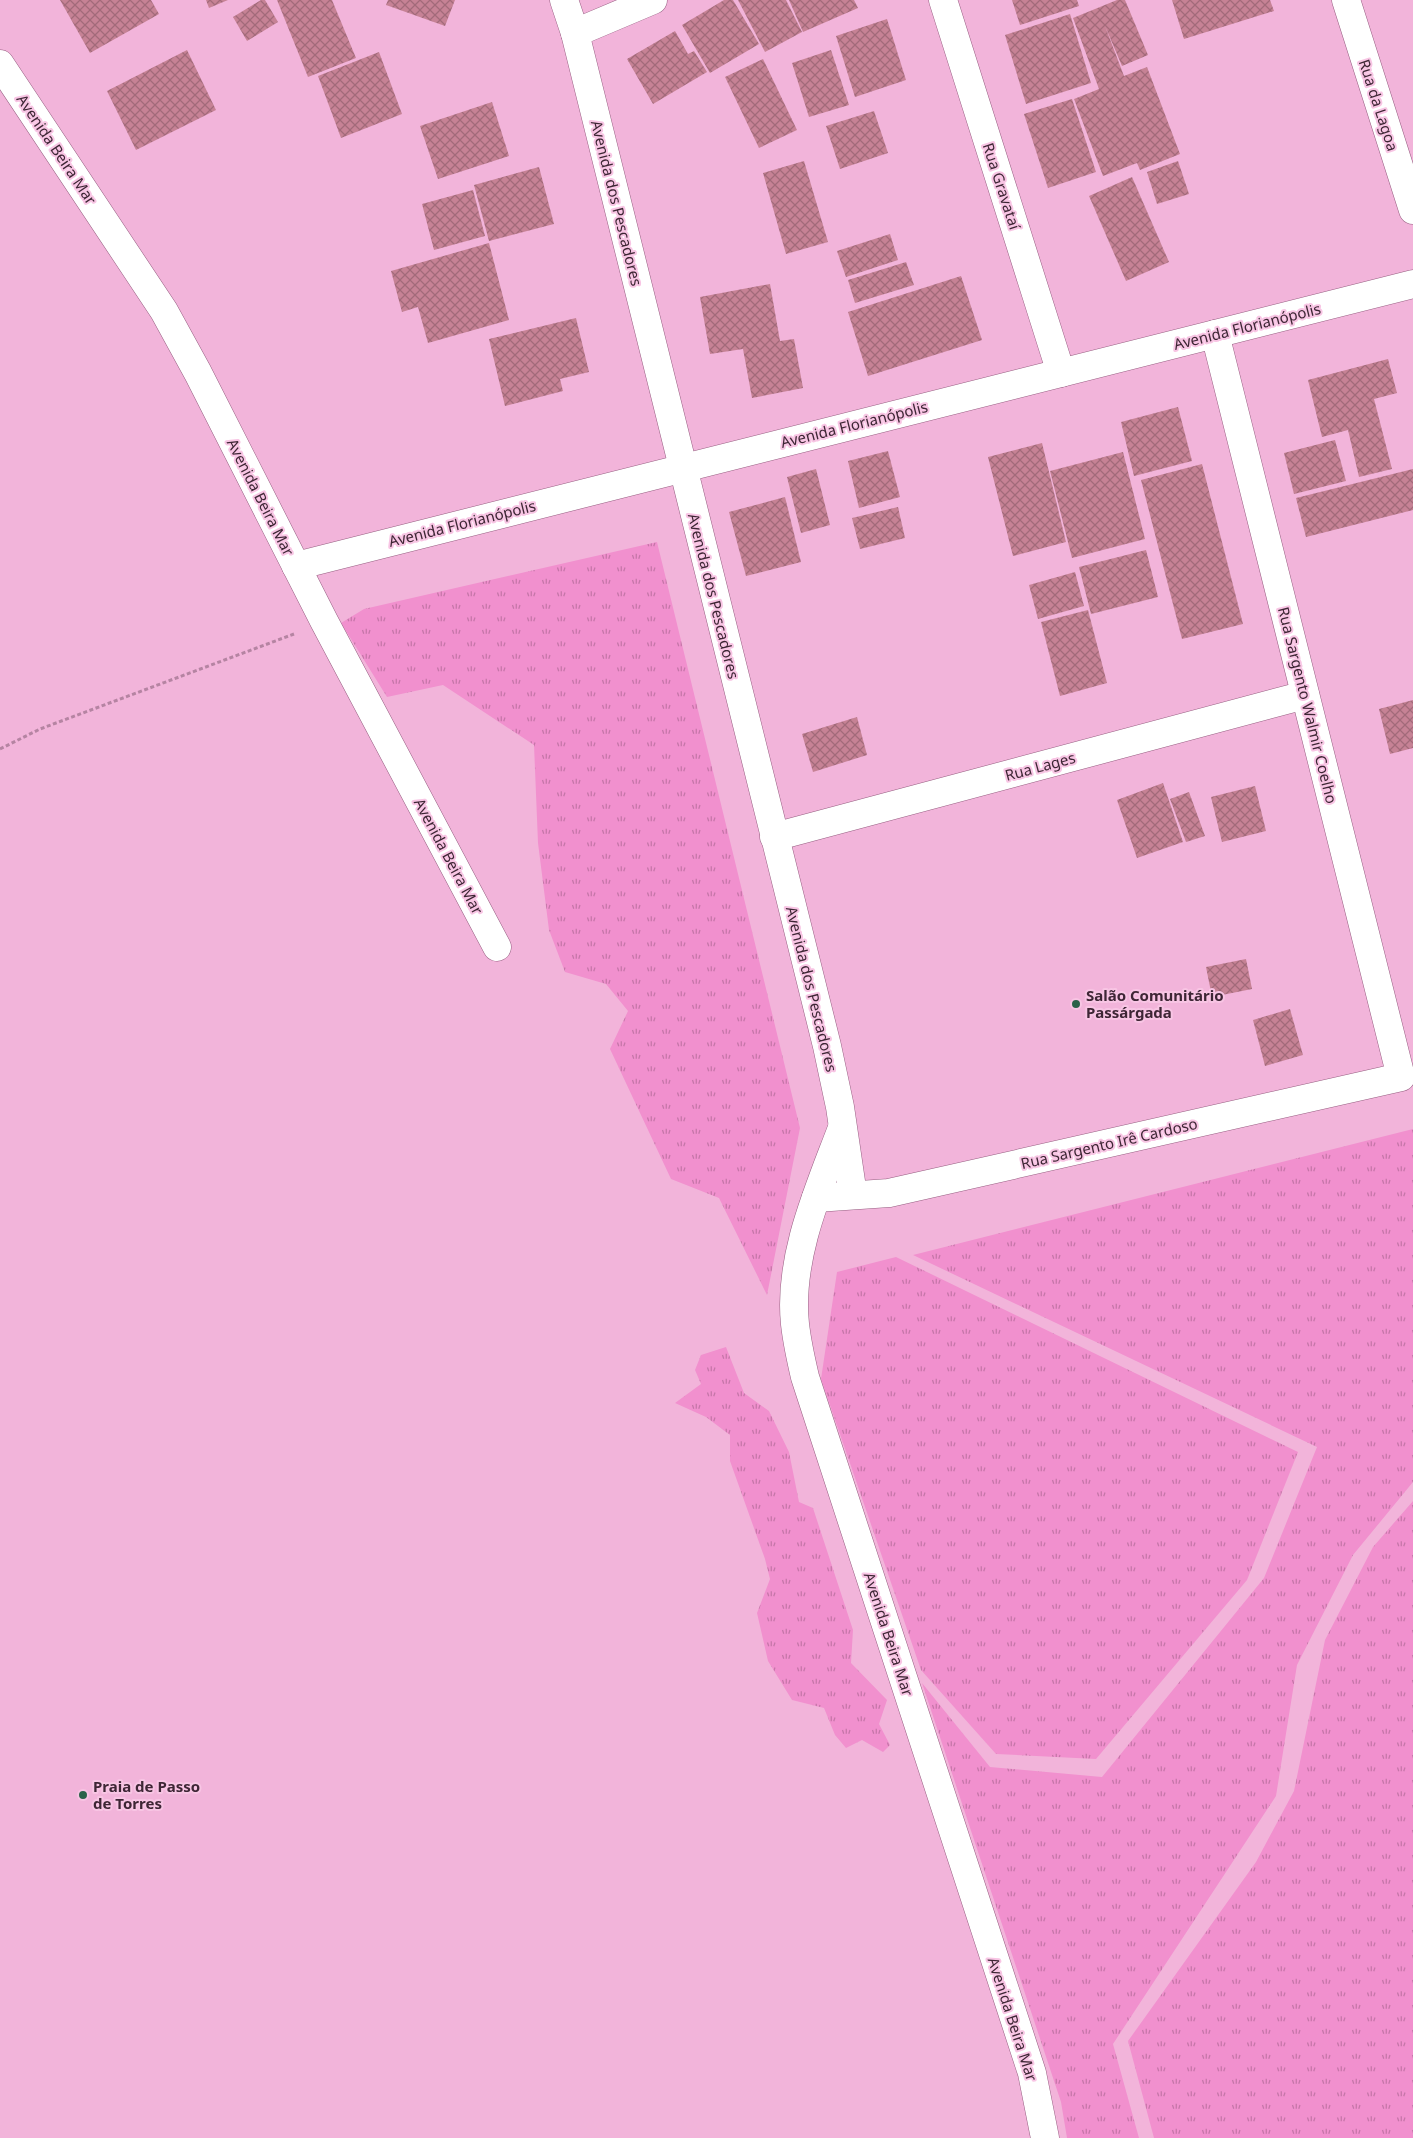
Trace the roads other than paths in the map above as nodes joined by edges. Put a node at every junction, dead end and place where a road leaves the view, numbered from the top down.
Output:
1 (564, 0) edge
2 (653, 0) edge
3 (943, 0) edge
4 (1346, 0) edge
5 (575, 33) junction
6 (0, 64) edge
7 (1413, 210) edge
8 (1413, 284) edge
9 (1215, 334) junction
10 (1061, 373) junction
11 (682, 467) junction
12 (296, 566) junction
13 (1305, 695) junction
14 (774, 837) junction
15 (497, 947) dead end
16 (1401, 1077) joint
17 (842, 1126) junction
18 (853, 1195) junction
19 (816, 1198) junction
20 (1045, 2138) edge

1 - 5 street, Avenida dos Pescadores
2 - 5 street
3 - 10 street, Rua Gravataí
4 - 7 street, Rua da Lagoa
5 - 11 street, Avenida dos Pescadores
6 - 12 street, Avenida Beira Mar
8 - 9 street, Avenida Florianópolis
9 - 10 street, Avenida Florianópolis
9 - 13 street, Rua Sargento Walmir Coelho
10 - 11 street, Avenida Florianópolis
11 - 12 street, Avenida Florianópolis
11 - 14 street, Avenida dos Pescadores
12 - 15 street, Avenida Beira Mar
13 - 14 street, Rua Lages
13 - 16 street, Rua Sargento Walmir Coelho
14 - 17 street, Avenida dos Pescadores
16 - 18 street, Rua Sargento Irê Cardoso
17 - 18 street, Avenida dos Pescadores
17 - 19 street, Avenida Beira Mar
18 - 19 street, Rua Sargento Irê Cardoso
19 - 20 street, Avenida Beira Mar

